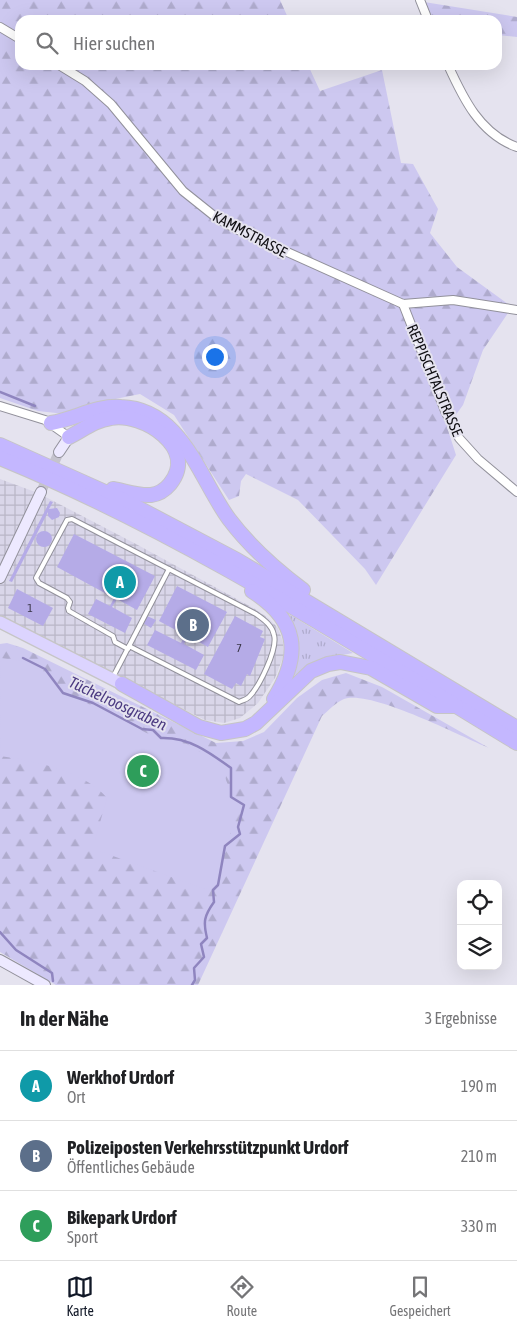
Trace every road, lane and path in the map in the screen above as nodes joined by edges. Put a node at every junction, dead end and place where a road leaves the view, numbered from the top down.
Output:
1 (420, 0) edge
2 (426, 15) edge
3 (0, 26) edge
4 (15, 36) edge
5 (67, 70) edge
6 (450, 70) edge
7 (517, 147) edge
8 (403, 304) junction
9 (517, 310) edge
10 (0, 406) edge
11 (103, 409) junction
12 (51, 423) junction
13 (69, 437) junction
14 (0, 445) edge
15 (59, 452) tunnel mouth
16 (0, 458) edge
17 (85, 482) junction
18 (41, 492) tunnel mouth
19 (517, 492) edge
20 (190, 547) junction
21 (169, 570) junction
22 (0, 578) edge
23 (0, 622) edge
24 (19, 631) junction
25 (0, 632) edge
26 (366, 636) junction
27 (129, 648) junction
28 (117, 682) junction
29 (289, 683) junction
30 (457, 706) junction
31 (517, 728) edge
32 (517, 743) edge
33 (0, 960) edge
34 (46, 985) edge

1 - 2 street
3 - 4 street
5 - 8 street, KAMMSTRASSE
6 - 7 street
8 - 9 street
8 - 19 street, REPPISCHTALSTRASSE
10 - 12 street
11 - 12 highway
11 - 13 highway
11 - 26 highway
12 - 13 street
13 - 15 main road
13 - 17 highway
14 - 17 highway
16 - 20 highway
17 - 26 highway
18 - 22 main road
20 - 29 highway
20 - 30 highway
21 - 27 lane
21 - 27 lane
21 - 27 lane
23 - 24 main road
24 - 25 main road
24 - 28 main road
26 - 31 highway
27 - 28 lane
28 - 29 highway
29 - 30 highway
30 - 32 highway
33 - 34 main road

